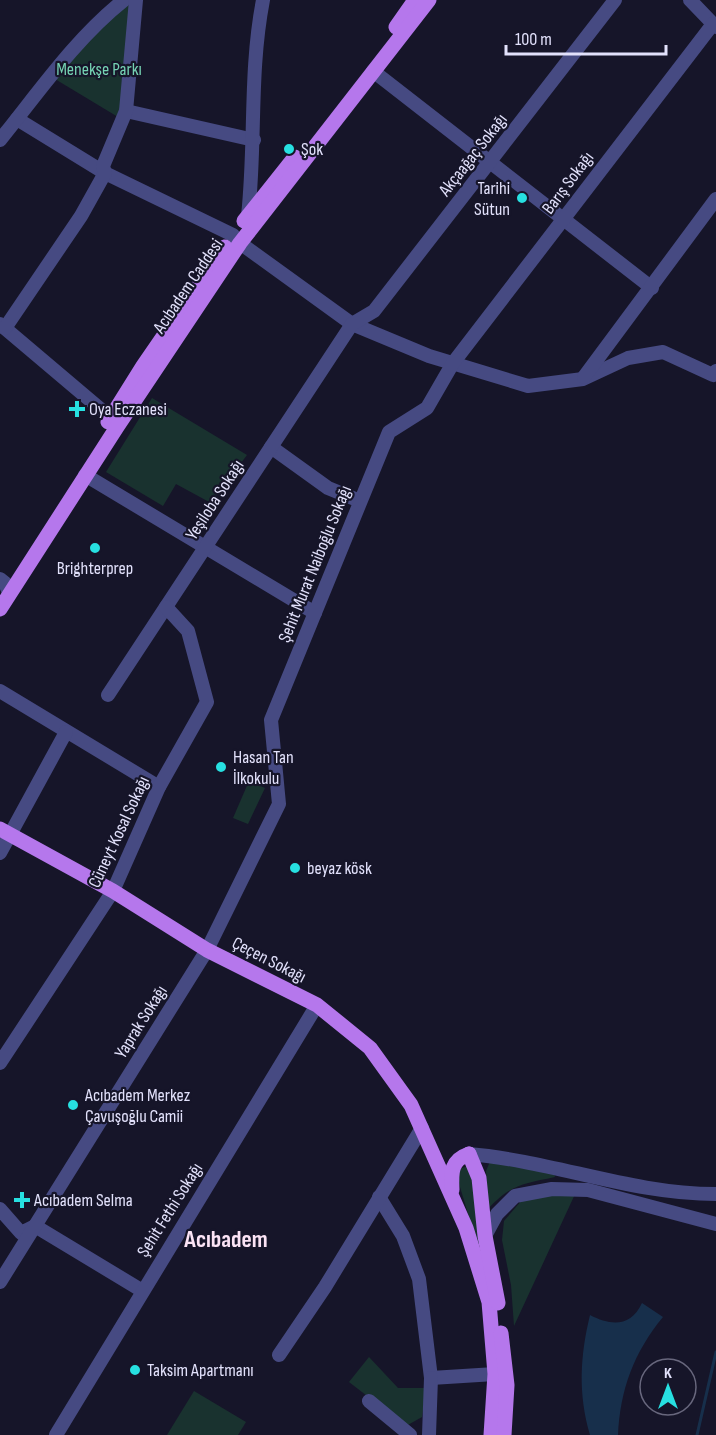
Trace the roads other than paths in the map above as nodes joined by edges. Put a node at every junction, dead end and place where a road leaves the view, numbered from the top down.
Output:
1 (124, 0) edge
2 (136, 0) edge
3 (264, 0) edge
4 (415, 0) edge
5 (429, 0) edge
6 (615, 0) edge
7 (690, 0) edge
8 (714, 25) edge
9 (374, 71) junction
10 (126, 111) junction
11 (17, 119) junction
12 (0, 140) edge
13 (254, 140) junction
14 (490, 162) junction
15 (253, 171) junction
16 (105, 173) junction
17 (272, 184) junction
18 (716, 199) edge
19 (248, 216) junction
20 (563, 219) junction
21 (237, 239) junction
22 (652, 288) junction
23 (352, 324) junction
24 (3, 326) edge
25 (453, 363) junction
26 (716, 371) edge
27 (583, 379) junction
28 (114, 422) junction
29 (271, 447) junction
30 (85, 475) junction
31 (360, 501) junction
32 (206, 547) junction
33 (3, 586) edge
34 (166, 607) junction
35 (0, 609) edge
36 (315, 613) junction
37 (0, 691) edge
38 (108, 695) dead end
39 (66, 732) junction
40 (159, 787) junction
41 (279, 804) joint
42 (6, 832) edge
43 (0, 853) edge
44 (113, 891) junction
45 (207, 950) junction
46 (317, 1005) junction
47 (0, 1063) edge
48 (422, 1128) junction
49 (432, 1153) junction
50 (469, 1154) junction
51 (453, 1194) junction
52 (716, 1194) edge
53 (379, 1197) junction
54 (0, 1209) edge
55 (716, 1224) edge
56 (35, 1226) junction
57 (485, 1236) junction
58 (0, 1282) edge
59 (141, 1290) junction
60 (279, 1355) dead end
61 (495, 1374) junction
62 (431, 1378) junction
63 (369, 1401) dead end
64 (431, 1414) junction
65 (56, 1435) edge
66 (410, 1435) edge
67 (416, 1435) edge
68 (429, 1435) edge
69 (491, 1435) edge
70 (504, 1435) edge

1 - 11 street
2 - 10 street
3 - 13 street
4 - 17 main road, Acıbadem Caddesi
5 - 9 main road, Acıbadem Caddesi
6 - 14 street, Akçaağaç Sokağı
7 - 8 street
8 - 20 street, Barış Sokağı
9 - 14 street
9 - 21 main road, Acıbadem Caddesi
10 - 13 street
10 - 16 street
11 - 12 street
11 - 16 street
13 - 15 street
14 - 20 street
14 - 23 street, Akçaağaç Sokağı
15 - 17 street
15 - 19 street
16 - 21 street
16 - 24 street
17 - 19 main road, Acıbadem Caddesi
18 - 22 street
19 - 21 main road, Acıbadem Caddesi
20 - 22 street
20 - 25 street, Barış Sokağı
21 - 23 street
21 - 28 main road, Acıbadem Caddesi
22 - 27 street
23 - 25 street
23 - 29 street, Yeşiloba Sokağı
24 - 28 street
25 - 27 street
25 - 31 street, Şehit Murat Naiboğlu Sokağı
26 - 27 street
28 - 30 main road, Acıbadem Caddesi
28 - 33 main road, Acıbadem Caddesi
29 - 31 street
29 - 32 street, Yeşiloba Sokağı
30 - 32 street
30 - 33 main road, Acıbadem Caddesi
31 - 36 street, Şehit Murat Naiboğlu Sokağı
32 - 34 street, Yeşiloba Sokağı
32 - 36 street
33 - 35 main road, Acıbadem Caddesi
34 - 38 street, Yeşiloba Sokağı
34 - 40 street, Cüneyt Kosal Sokağı
36 - 41 street, Şehit Murat Naiboğlu Sokağı
37 - 39 street
39 - 40 street
39 - 42 street
40 - 44 street, Cüneyt Kosal Sokağı
41 - 45 street, Yaprak Sokağı
42 - 43 street
42 - 44 main road, Çeçen Sokağı
44 - 45 main road, Çeçen Sokağı
44 - 47 street, Cüneyt Kosal Sokağı
45 - 46 main road, Çeçen Sokağı
45 - 56 street, Yaprak Sokağı
46 - 48 main road, Çeçen Sokağı
46 - 59 street, Şehit Fethi Sokağı
48 - 49 main road, Çeçen Sokağı
48 - 53 street
49 - 50 main road
49 - 51 main road, Çeçen Sokağı
50 - 51 main road, Çeçen Sokağı
50 - 52 street
50 - 57 main road
51 - 61 main road, Çeçen Sokağı
53 - 60 street
53 - 62 street
54 - 56 street
55 - 57 street
56 - 58 street, Yaprak Sokağı
56 - 59 street
57 - 70 main road
59 - 65 street, Şehit Fethi Sokağı
61 - 62 street
61 - 69 main road, Çeçen Sokağı
62 - 64 street
63 - 66 street
64 - 67 street
64 - 68 street

